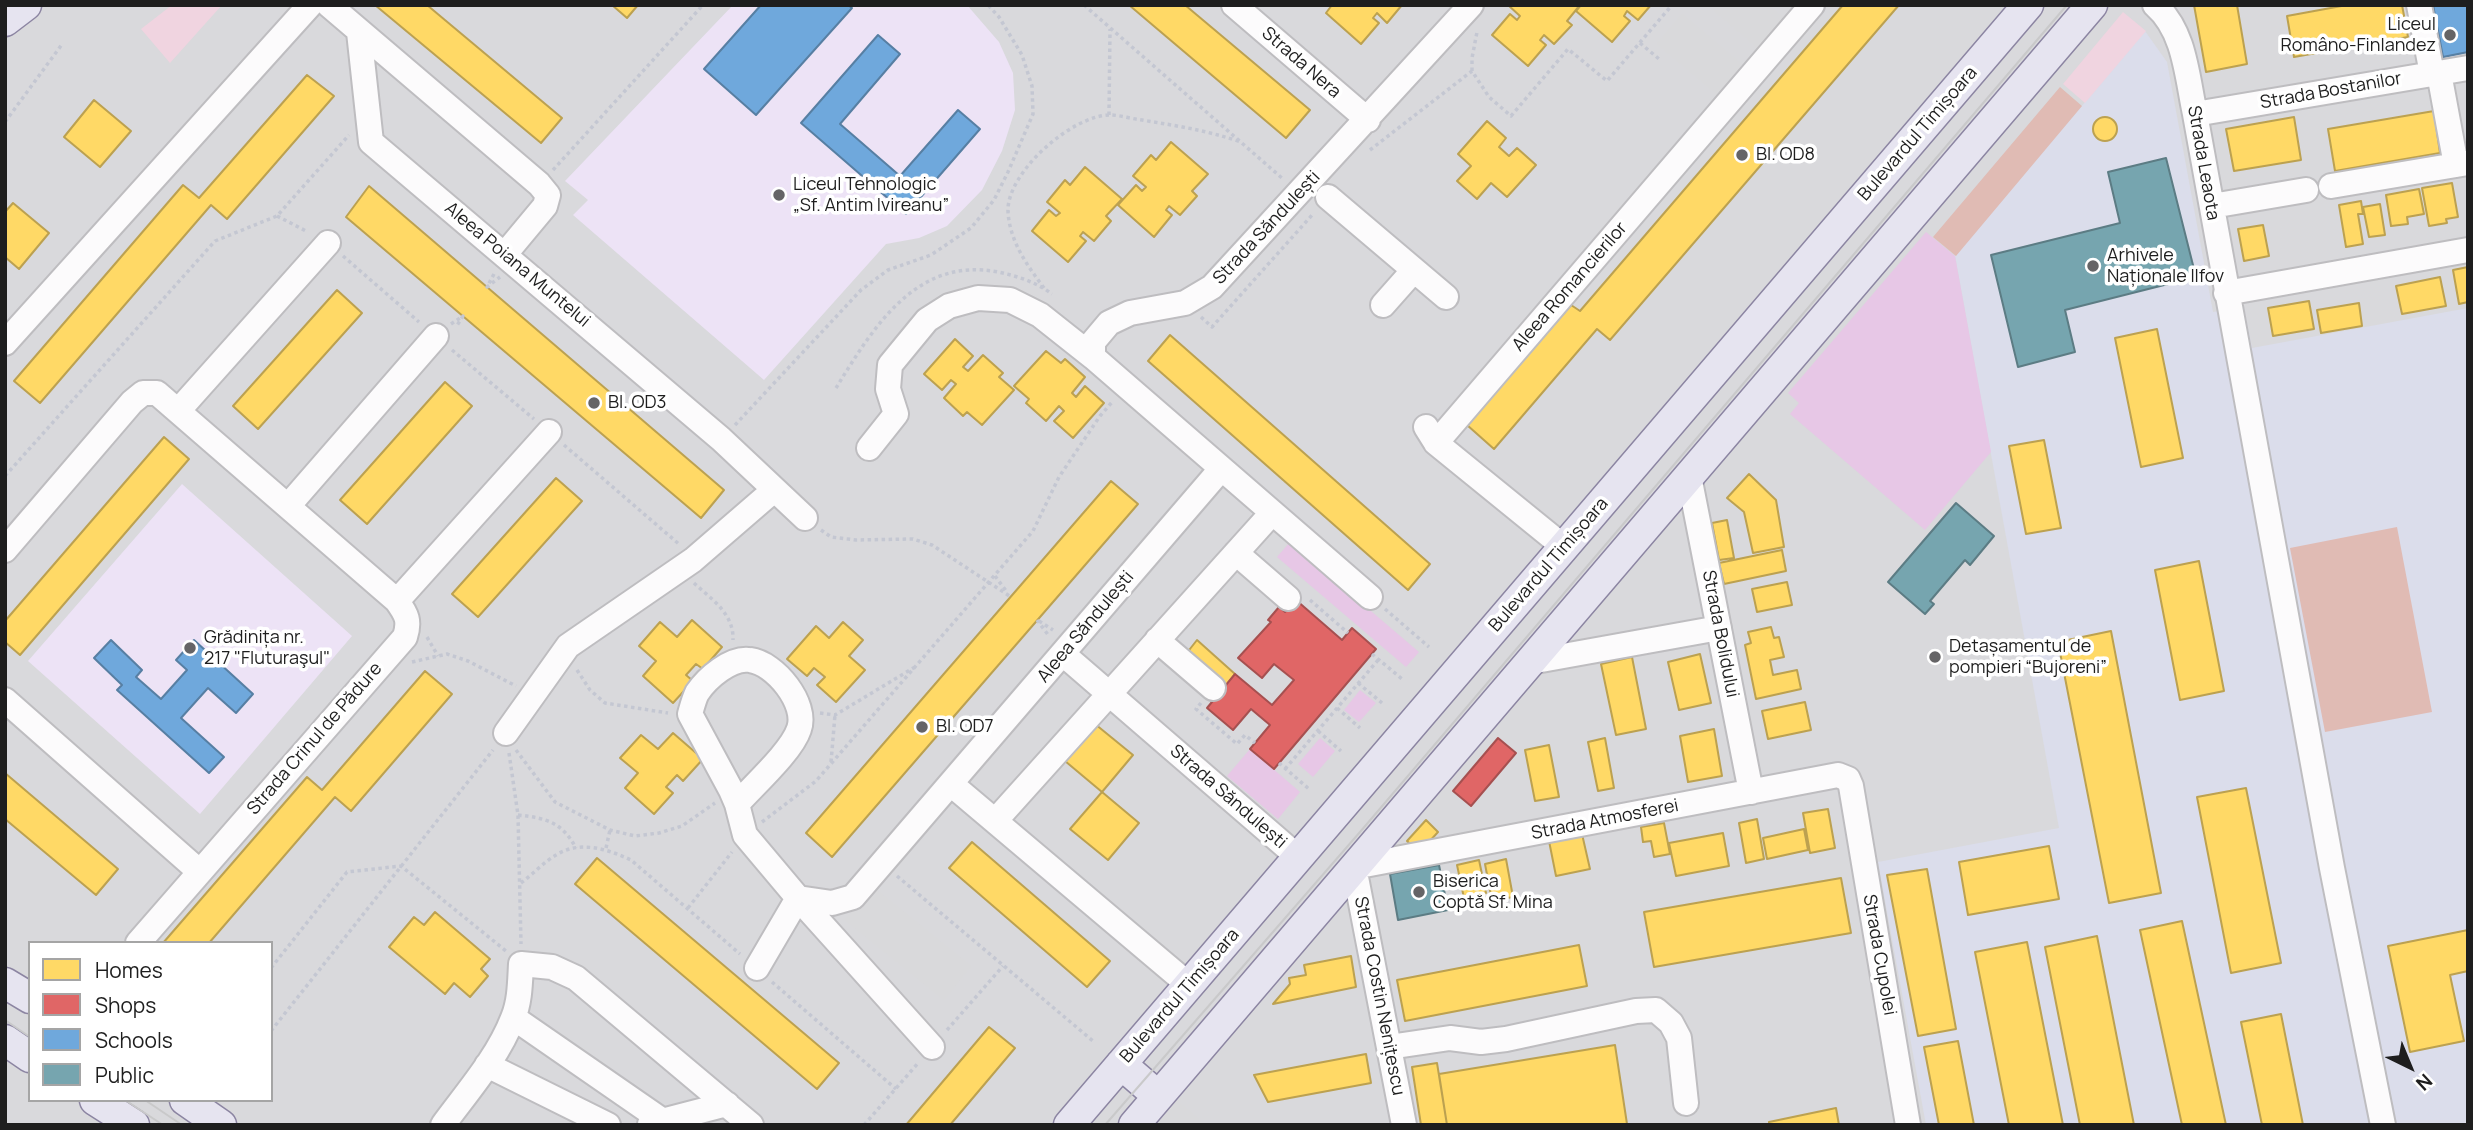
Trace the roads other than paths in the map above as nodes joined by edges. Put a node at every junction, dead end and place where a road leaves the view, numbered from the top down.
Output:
1 (26, 5) edge
2 (310, 5) edge
3 (329, 5) edge
4 (1234, 5) edge
5 (1812, 5) edge
6 (2028, 5) edge
7 (2155, 5) edge
8 (2419, 5) edge
9 (2085, 7) edge
10 (1475, 16) edge
11 (5, 21) edge
12 (359, 32) junction
13 (2468, 68) edge
14 (2435, 73) junction
15 (2195, 114) junction
16 (1368, 120) junction
17 (2462, 164) edge
18 (2331, 186) dead end
19 (2306, 190) dead end
20 (1328, 197) dead end
21 (2212, 206) junction
22 (328, 243) road end
23 (2468, 250) edge
24 (505, 254) junction
25 (1414, 270) junction
26 (2226, 293) junction
27 (1446, 297) dead end
28 (1383, 305) dead end
29 (436, 337) road end
30 (5, 343) edge
31 (1093, 358) junction
32 (1723, 362) junction
33 (1760, 393) junction
34 (178, 411) junction
35 (549, 432) road end
36 (869, 448) dead end
37 (1221, 469) junction
38 (1689, 476) junction
39 (774, 490) junction
40 (288, 506) junction
41 (1272, 513) junction
42 (805, 518) road end
43 (1564, 547) junction
44 (5, 550) edge
45 (1236, 554) junction
46 (1370, 597) road end
47 (1288, 598) dead end
48 (397, 601) junction
49 (1719, 628) junction
50 (1157, 640) junction
51 (1063, 654) junction
52 (1530, 662) junction
53 (1213, 688) dead end
54 (1109, 694) junction
55 (5, 700) edge
56 (506, 733) road end
57 (951, 784) junction
58 (1851, 786) joint
59 (1751, 792) junction
60 (734, 797) junction
61 (995, 821) junction
62 (1298, 857) junction
63 (1354, 867) junction
64 (200, 872) junction
65 (798, 898) junction
66 (140, 941) edge
67 (757, 968) road end
68 (5, 983) edge
69 (1189, 985) junction
70 (28, 997) edge
71 (514, 1018) junction
72 (5, 1040) edge
73 (932, 1047) dead end
74 (1389, 1047) junction
75 (28, 1056) edge
76 (487, 1065) junction
77 (1121, 1065) junction
78 (1158, 1096) junction
79 (98, 1102) edge
80 (188, 1102) edge
81 (1686, 1103) dead end
82 (727, 1104) junction
83 (655, 1123) edge
84 (134, 1125) edge
85 (221, 1125) edge
86 (443, 1125) edge
87 (608, 1125) edge
88 (751, 1125) edge
89 (1069, 1125) edge
90 (1134, 1125) edge
91 (1404, 1125) edge
92 (1908, 1125) edge
93 (2382, 1125) edge

1 - 11 main road
2 - 30 street
3 - 12 street
4 - 16 street, Strada Nera
5 - 43 street, Aleea Romancierilor
6 - 32 main road, Bulevardul Timișoara
7 - 15 street, Strada Leaota
8 - 14 street
9 - 33 main road
10 - 16 street, Strada Săndulești
12 - 24 street, Aleea Poiana Muntelui
12 - 24 street
13 - 14 street, Strada Bostanilor
14 - 15 street, Strada Bostanilor
14 - 17 street
15 - 21 street, Strada Leaota
16 - 31 street, Strada Săndulești
17 - 18 street
19 - 21 street
20 - 25 street
21 - 26 street, Strada Leaota
22 - 34 street
23 - 26 street
24 - 39 street, Aleea Poiana Muntelui
25 - 27 street
25 - 28 street
26 - 93 street, Strada Leaota
29 - 40 street
31 - 36 street
31 - 37 street
32 - 33 main road
32 - 43 main road, Bulevardul Timișoara
33 - 38 main road
34 - 40 street
34 - 44 street
35 - 48 street
37 - 41 street
37 - 51 street, Aleea Săndulești
38 - 49 street, Strada Bolidului
38 - 52 main road
39 - 42 street, Aleea Poiana Muntelui
39 - 56 street
40 - 48 street
41 - 45 street
41 - 46 street
43 - 62 main road, Bulevardul Timișoara
45 - 47 street
45 - 50 street
48 - 64 street, Strada Crinul de Pădure
49 - 52 street
49 - 59 street, Strada Bolidului
50 - 53 street
50 - 54 street
51 - 54 street, Strada Săndulești
51 - 57 street, Aleea Săndulești
52 - 63 main road
54 - 61 street
54 - 62 street, Strada Săndulești
55 - 64 street
57 - 61 street
57 - 65 street, Aleea Săndulești
58 - 59 street, Strada Atmosferei
58 - 92 street, Strada Cupolei
59 - 63 street, Strada Atmosferei
60 - 60 street
60 - 65 street
61 - 69 street
62 - 69 main road, Bulevardul Timișoara
63 - 74 street, Strada Costin Nenițescu
63 - 78 main road
64 - 66 street, Strada Crinul de Pădure
65 - 67 street
65 - 73 street
68 - 70 main road
69 - 77 main road, Bulevardul Timișoara
71 - 76 street
71 - 82 street
71 - 83 street
72 - 75 main road
74 - 81 street
74 - 91 street, Strada Costin Nenițescu
76 - 86 street
76 - 87 street
77 - 78 main road
77 - 89 main road, Bulevardul Timișoara
78 - 90 main road
79 - 84 main road
80 - 85 main road
82 - 83 street
82 - 88 street

